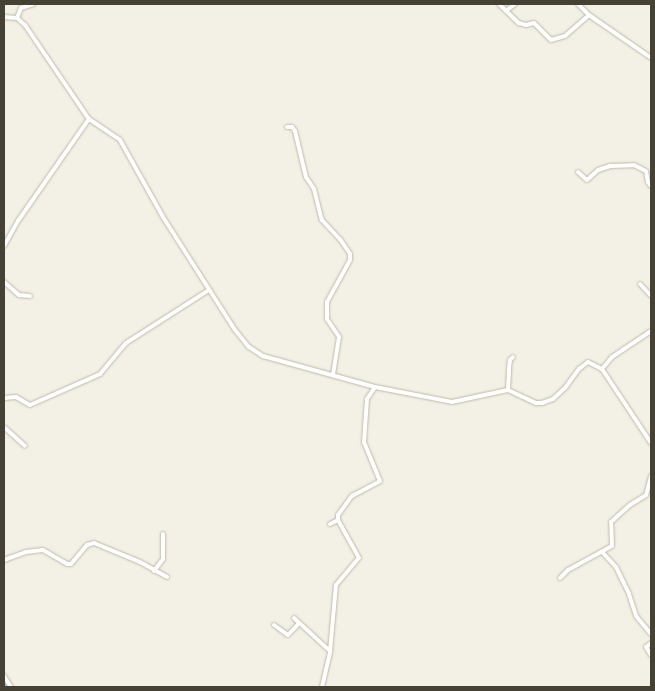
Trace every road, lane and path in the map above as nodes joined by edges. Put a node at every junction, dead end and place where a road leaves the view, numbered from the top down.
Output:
1 (33, 4) edge
2 (499, 4) edge
3 (515, 4) edge
4 (578, 4) edge
5 (508, 10) junction
6 (589, 14) junction
7 (4, 17) edge
8 (17, 18) junction
9 (651, 58) edge
10 (89, 119) junction
11 (287, 127) dead end
12 (578, 172) dead end
13 (651, 186) edge
14 (4, 246) edge
15 (4, 282) edge
16 (640, 284) dead end
17 (210, 290) junction
18 (30, 296) dead end
19 (651, 296) edge
20 (651, 331) edge
21 (513, 357) dead end
22 (602, 370) junction
23 (333, 376) junction
24 (375, 387) junction
25 (508, 390) junction
26 (4, 398) edge
27 (4, 427) edge
28 (651, 442) edge
29 (25, 446) dead end
30 (651, 476) edge
31 (338, 520) junction
32 (330, 524) dead end
33 (162, 534) dead end
34 (604, 553) junction
35 (4, 560) edge
36 (154, 571) junction
37 (166, 577) dead end
38 (560, 578) dead end
39 (294, 618) dead end
40 (299, 623) junction
41 (274, 625) dead end
42 (651, 634) edge
43 (651, 644) edge
44 (330, 650) junction
45 (651, 655) edge
46 (4, 676) edge
47 (11, 687) edge
48 (322, 687) edge

1 - 8 street
2 - 5 street
3 - 5 street
4 - 6 street
5 - 6 street
6 - 9 street
7 - 8 street
8 - 10 street
10 - 14 street
10 - 17 street
11 - 23 street
12 - 13 street
15 - 18 street
16 - 19 street
17 - 23 street
17 - 26 street
20 - 22 street
21 - 25 street
22 - 25 street
22 - 28 street
23 - 24 street
24 - 25 street
24 - 31 street
27 - 29 street
30 - 34 street
31 - 32 street
31 - 44 street
33 - 36 street
34 - 38 street
34 - 42 street
35 - 36 street
36 - 37 street
39 - 40 street
40 - 41 street
40 - 44 street
43 - 45 street
44 - 48 street
46 - 47 street

